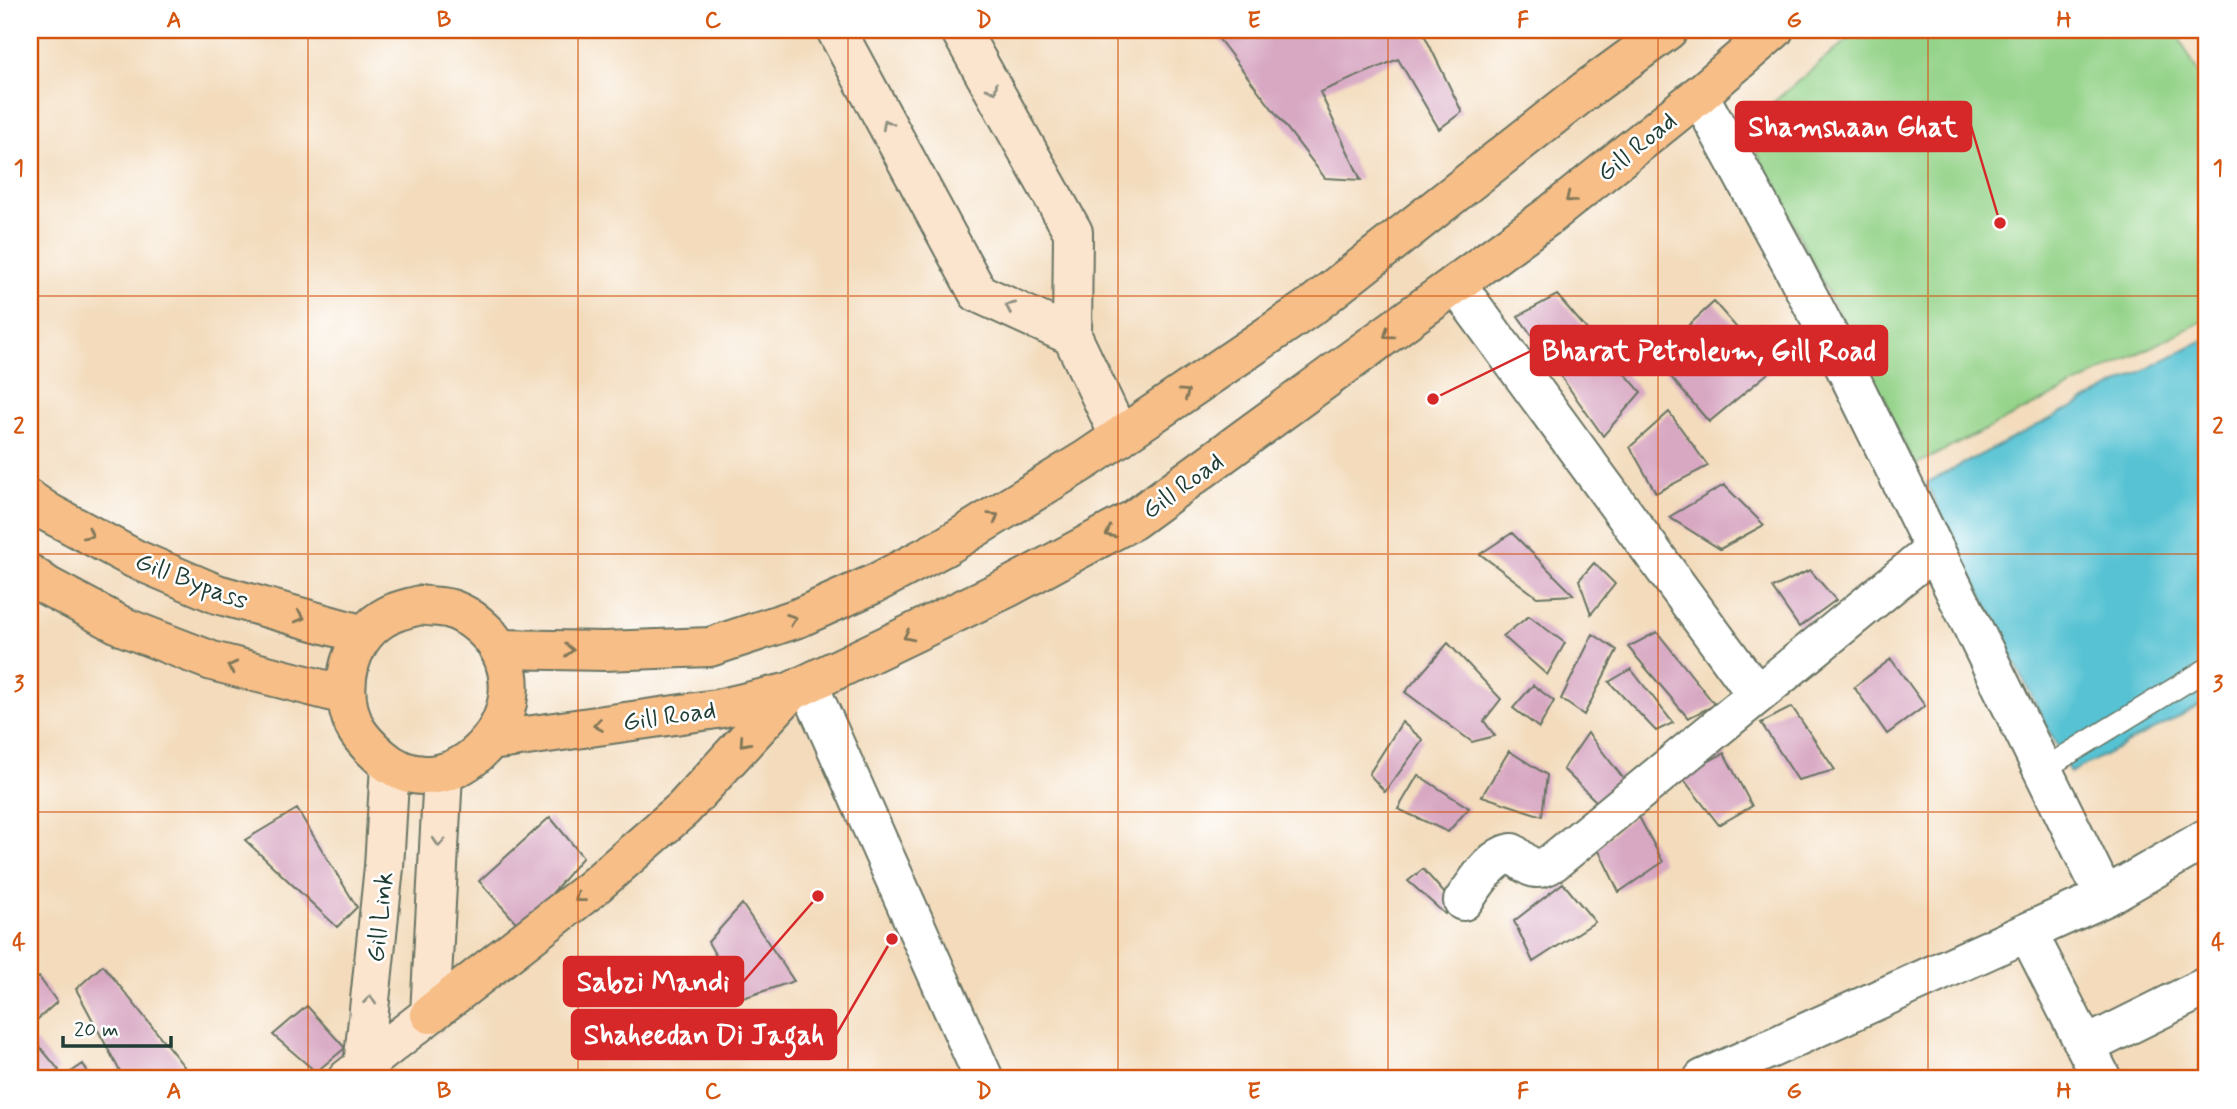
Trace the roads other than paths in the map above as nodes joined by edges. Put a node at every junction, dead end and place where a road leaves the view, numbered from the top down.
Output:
1 (836, 30) edge
2 (960, 30) edge
3 (1774, 30) edge
4 (1654, 34) edge
5 (1699, 95) junction
6 (1456, 284) junction
7 (1072, 336) junction
8 (1120, 437) junction
9 (30, 500) edge
10 (1934, 550) junction
11 (30, 574) edge
12 (364, 635) junction
13 (500, 649) junction
14 (2207, 669) edge
15 (799, 688) junction
16 (345, 695) junction
17 (1757, 695) junction
18 (491, 741) junction
19 (390, 765) junction
20 (2042, 770) junction
21 (443, 774) junction
22 (2207, 838) edge
23 (2105, 897) junction
24 (1462, 901) dead end
25 (2028, 933) junction
26 (2207, 986) edge
27 (430, 1014) junction
28 (2094, 1063) edge
29 (355, 1073) edge
30 (984, 1079) edge
31 (1703, 1079) edge

7 -> 1 street
2 -> 7 street
3 - 5 main road, Gill Road
8 -> 4 main road
5 -> 6 main road, Gill Road
5 - 10 street
6 -> 15 main road, Gill Road
6 - 17 street
7 - 8 street
13 -> 8 main road
9 -> 12 main road, Gill Bypass
10 - 17 street
10 - 20 street
16 -> 11 main road
12 - 13 main road
12 - 16 main road
13 - 18 main road
14 - 20 lane
15 -> 18 main road, Gill Road
15 -> 27 main road
15 - 30 street
16 - 19 main road
17 - 24 street
18 - 21 main road
19 - 21 main road
29 -> 19 street, Gill Link
20 - 23 street
21 -> 27 street, Gill Link
22 - 23 street
23 - 25 street
25 - 28 street
25 - 31 street
26 - 28 street
27 - 29 street

